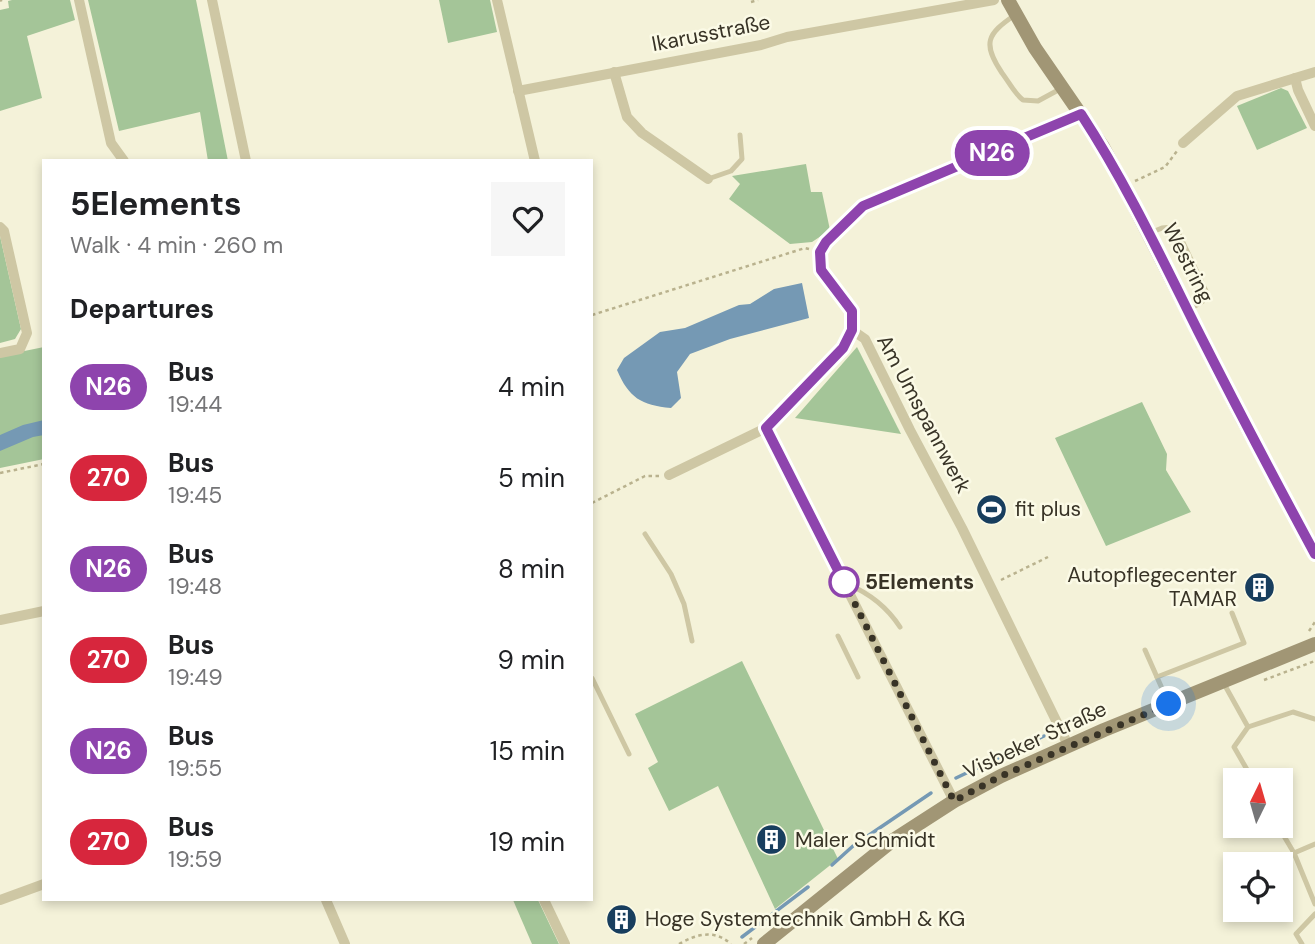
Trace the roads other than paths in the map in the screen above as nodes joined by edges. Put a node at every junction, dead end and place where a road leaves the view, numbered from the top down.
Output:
1 (79, 0) edge
2 (212, 0) edge
3 (497, 0) edge
4 (994, 0) edge
5 (1008, 0) edge
6 (1015, 15) junction
7 (614, 72) junction
8 (1315, 72) edge
9 (1295, 78) junction
10 (1063, 88) junction
11 (518, 91) junction
12 (1081, 114) junction
13 (1315, 126) edge
14 (740, 135) dead end
15 (1183, 143) road end
16 (123, 159) edge
17 (246, 159) edge
18 (535, 159) edge
19 (708, 179) joint
20 (0, 227) edge
21 (1150, 233) junction
22 (1188, 310) junction
23 (852, 330) junction
24 (0, 353) edge
25 (766, 428) junction
26 (669, 475) road end
27 (645, 534) dead end
28 (1315, 554) edge
29 (844, 582) junction
30 (42, 611) edge
31 (1232, 613) dead end
32 (0, 620) edge
33 (900, 627) dead end
34 (838, 636) dead end
35 (692, 641) dead end
36 (1315, 644) edge
37 (1145, 650) dead end
38 (858, 677) dead end
39 (1157, 677) junction
40 (593, 680) edge
41 (1223, 682) junction
42 (1169, 704) junction
43 (1315, 719) edge
44 (1248, 727) junction
45 (1069, 747) junction
46 (629, 754) dead end
47 (1246, 768) edge
48 (954, 801) junction
49 (1285, 838) edge
50 (1315, 844) edge
51 (1294, 853) junction
52 (42, 885) edge
53 (0, 900) edge
54 (326, 901) edge
55 (544, 901) edge
56 (1315, 904) edge
57 (1315, 914) edge
58 (345, 944) edge
59 (565, 944) edge
60 (764, 944) edge
61 (1302, 944) edge

1 - 16 street
2 - 17 street
3 - 11 street
4 - 7 street, Ikarusstraße
5 - 6 main road, Westring
6 - 10 main road, Westring
6 - 10 lane
7 - 11 street, Ikarusstraße
7 - 19 street
8 - 9 street
9 - 13 street
9 - 15 street
10 - 12 main road, Westring
11 - 18 street
12 - 21 main road, Westring
12 - 23 street, Am Umspannwerk
14 - 19 lane
20 - 24 street
21 - 22 main road, Westring
21 - 22 lane
22 - 28 main road, Westring
23 - 25 street, Am Umspannwerk
23 - 45 street, Am Umspannwerk
25 - 26 street, Am Umspannwerk
25 - 29 street
27 - 35 lane
29 - 33 lane
29 - 48 street
30 - 32 street
31 - 39 lane
34 - 38 lane
36 - 41 main road, Visbeker Straße
37 - 39 lane
39 - 42 lane
40 - 46 lane
41 - 42 main road, Visbeker Straße
41 - 44 lane
42 - 45 main road, Visbeker Straße
43 - 44 lane
44 - 47 lane
45 - 48 main road, Visbeker Straße
48 - 60 main road, Visbeker Straße
49 - 51 lane
50 - 51 lane
51 - 56 lane
52 - 53 street
54 - 58 street
55 - 59 street
57 - 61 lane

